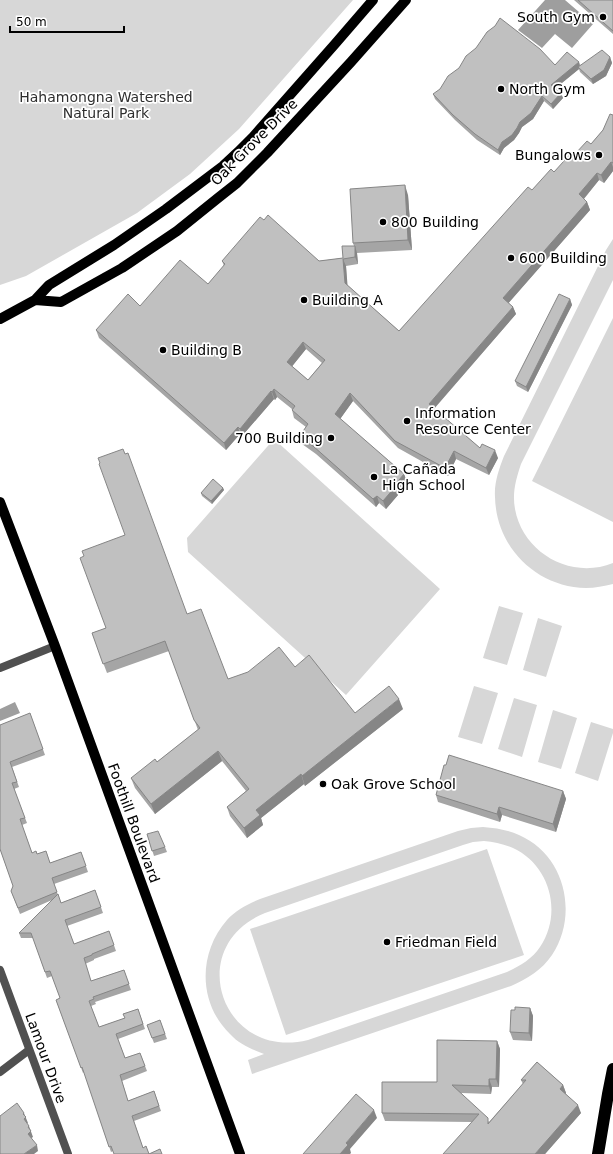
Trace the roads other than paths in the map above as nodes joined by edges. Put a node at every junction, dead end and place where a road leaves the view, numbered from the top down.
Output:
1 (373, 0) edge
2 (406, 0) edge
3 (35, 300) junction
4 (0, 319) edge
5 (0, 502) edge
6 (55, 646) junction
7 (0, 668) edge
8 (0, 970) edge
9 (29, 1050) junction
10 (613, 1068) edge
11 (0, 1072) edge
12 (68, 1154) edge
13 (240, 1154) edge
14 (598, 1154) edge

1 - 3 main road, Oak Grove Drive
2 - 3 main road, Oak Grove Drive
3 - 4 main road, Oak Grove Drive
5 - 6 main road, Foothill Boulevard
6 - 7 street
6 - 13 main road, Foothill Boulevard
8 - 9 street, Lamour Drive
9 - 11 street
9 - 12 street, Lamour Drive
10 - 14 highway

